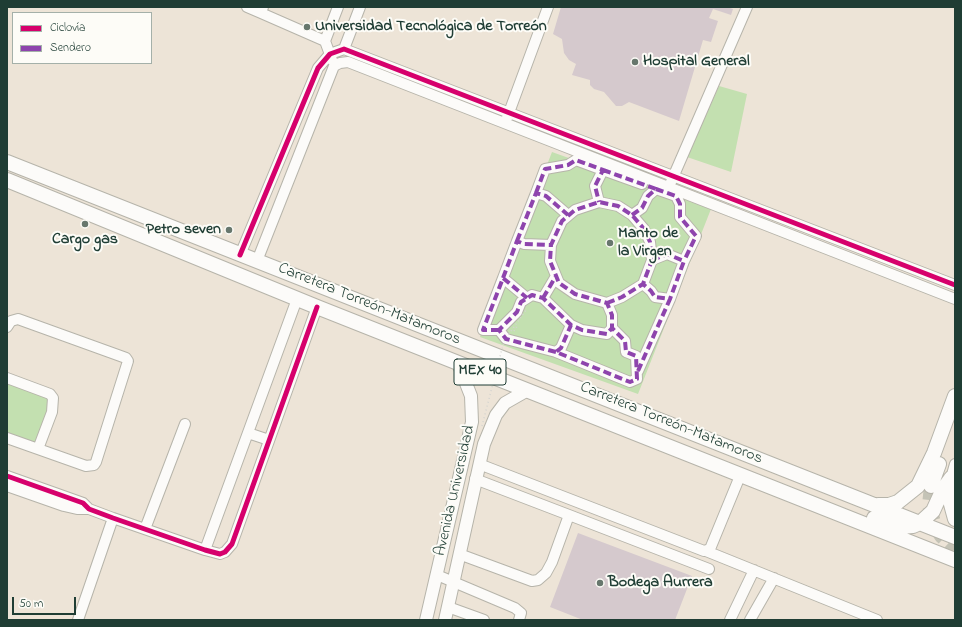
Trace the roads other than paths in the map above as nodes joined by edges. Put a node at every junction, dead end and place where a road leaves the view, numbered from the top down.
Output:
1 (247, 7) edge
2 (338, 7) edge
3 (360, 7) edge
4 (548, 7) edge
5 (747, 7) edge
6 (262, 10) edge
7 (325, 41) junction
8 (344, 49) junction
9 (330, 54) junction
10 (334, 66) junction
11 (509, 112) junction
12 (504, 124) junction
13 (600, 148) junction
14 (596, 159) junction
15 (7, 162) edge
16 (603, 170) junction
17 (674, 176) junction
18 (7, 180) edge
19 (669, 188) junction
20 (656, 189) junction
21 (536, 193) junction
22 (599, 202) junction
23 (568, 215) junction
24 (632, 215) junction
25 (517, 241) junction
26 (849, 244) junction
27 (551, 245) junction
28 (240, 254) junction
29 (845, 255) junction
30 (652, 260) junction
31 (257, 261) junction
32 (684, 261) junction
33 (556, 276) junction
34 (503, 278) junction
35 (643, 284) junction
36 (955, 285) edge
37 (527, 298) junction
38 (543, 298) junction
39 (297, 299) junction
40 (670, 299) junction
41 (955, 299) edge
42 (607, 303) junction
43 (317, 307) junction
44 (571, 325) junction
45 (7, 326) edge
46 (612, 328) junction
47 (499, 330) junction
48 (556, 352) junction
49 (458, 364) junction
50 (638, 372) junction
51 (7, 378) edge
52 (526, 391) junction
53 (955, 396) edge
54 (955, 423) edge
55 (185, 424) dead end
56 (248, 432) junction
57 (7, 438) edge
58 (269, 440) junction
59 (38, 449) junction
60 (479, 464) junction
61 (955, 464) edge
62 (7, 476) edge
63 (740, 476) junction
64 (951, 478) junction
65 (475, 479) junction
66 (7, 486) edge
67 (931, 486) tunnel mouth
68 (786, 494) junction
69 (454, 496) junction
70 (471, 500) junction
71 (876, 505) junction
72 (89, 508) junction
73 (569, 515) junction
74 (113, 518) junction
75 (955, 519) edge
76 (920, 523) junction
77 (145, 529) junction
78 (955, 537) edge
79 (205, 550) junction
80 (706, 551) junction
81 (459, 554) junction
82 (955, 560) edge
83 (709, 570) dead end
84 (754, 570) junction
85 (437, 575) junction
86 (774, 578) junction
87 (453, 581) junction
88 (448, 607) junction
89 (78, 620) edge
90 (426, 620) edge
91 (444, 620) edge
92 (484, 620) edge
93 (519, 620) edge
94 (730, 620) edge
95 (750, 620) edge
96 (878, 620) edge

1 - 6 street
2 - 7 street
3 - 8 street
4 - 11 street
5 - 17 street
6 - 7 street
7 - 9 street
8 - 9 street
8 - 11 street
9 - 10 street
9 - 28 street
10 - 12 street
10 - 31 street
11 - 12 street
11 - 13 street
12 - 14 street
13 - 14 street
13 - 17 street
14 - 19 street
15 - 28 highway, Carretera Torreón-Matamoros / MEX 40
16 - 20 street
16 - 21 street
16 - 22 street
17 - 19 street
17 - 26 street
18 - 39 highway, MEX 40
19 - 29 street
20 - 24 street
20 - 32 street
21 - 23 street
21 - 25 street
22 - 23 street
22 - 24 street
23 - 27 street
24 - 30 street
25 - 27 street
25 - 34 street
26 - 29 street
26 - 36 street
27 - 33 street
28 - 31 highway, Carretera Torreón-Matamoros / MEX 40
29 - 41 street
30 - 32 street
30 - 35 street
31 - 71 highway, Carretera Torreón-Matamoros / MEX 40
32 - 40 street
33 - 38 street
33 - 42 street
34 - 37 street
34 - 47 street
35 - 40 street
35 - 42 street
37 - 38 street
37 - 47 street
38 - 44 street
39 - 43 highway, MEX 40
39 - 56 street
40 - 50 street
42 - 46 street
43 - 49 highway, MEX 40
43 - 58 street
44 - 46 street
44 - 48 street
45 - 59 street
46 - 50 street
47 - 48 street
48 - 50 street
49 - 52 highway, MEX 40
49 - 69 main road, Avenida Universidad
51 - 59 street
52 - 60 main road, Avenida Universidad
52 - 63 highway, MEX 40
53 - 71 highway
54 - 67 highway
55 - 77 street
56 - 58 street
56 - 79 street
57 - 59 street
58 - 79 street
60 - 65 main road, Avenida Universidad
60 - 80 street
61 - 64 street
62 - 72 street
63 - 68 highway, MEX 40
63 - 80 street
64 - 75 highway
64 - 76 highway
65 - 70 main road, Avenida Universidad
65 - 73 street
66 - 72 street
68 - 76 highway
68 - 82 highway, MEX 40
69 - 70 main road
69 - 85 main road, Avenida Universidad
70 - 81 main road, Avenida Universidad
71 - 76 highway, Carretera Torreón-Matamoros / MEX 40
72 - 74 street
73 - 81 street
73 - 83 street
74 - 77 street
74 - 89 street
76 - 78 highway, Carretera Torreón-Matamoros / MEX 40
77 - 79 street
80 - 84 street
81 - 87 main road, Avenida Universidad
84 - 86 street
84 - 94 street
85 - 87 street
85 - 90 main road, Avenida Universidad
86 - 95 street
86 - 96 street
87 - 88 main road, Avenida Universidad
87 - 93 street
88 - 91 main road, Avenida Universidad
88 - 92 street

